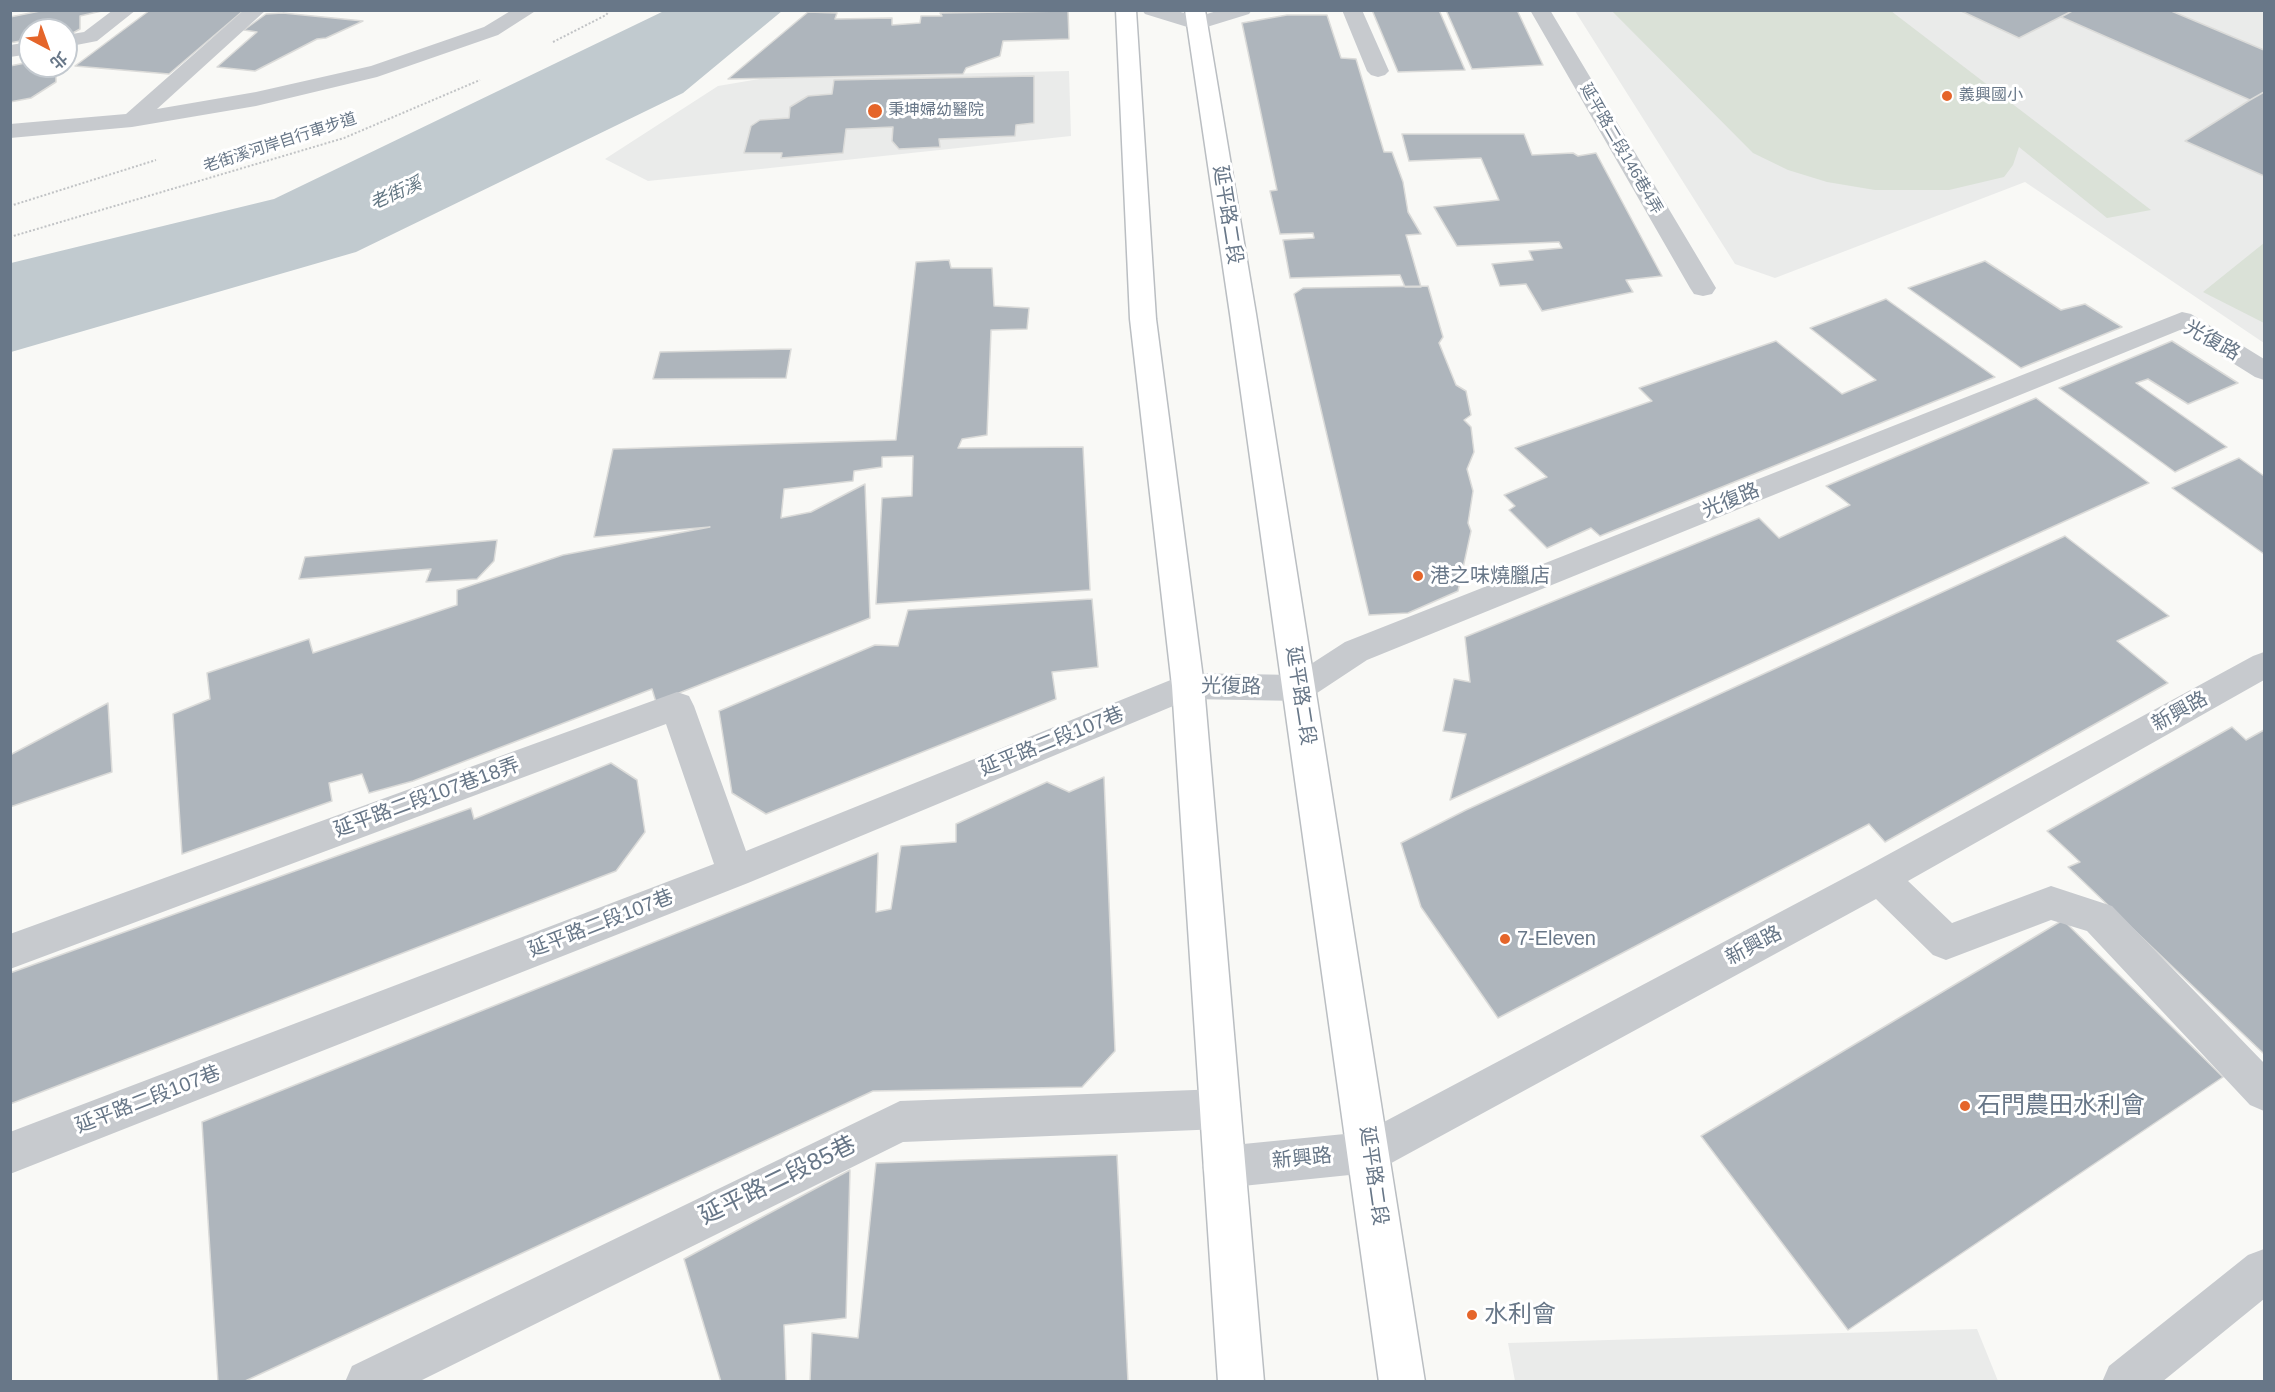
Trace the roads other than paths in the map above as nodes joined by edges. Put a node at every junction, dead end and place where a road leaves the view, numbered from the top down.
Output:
1 (126, 10) edge
2 (255, 10) edge
3 (527, 10) edge
4 (1126, 10) edge
5 (1152, 10) edge
6 (1242, 10) edge
7 (1352, 10) edge
8 (1540, 10) edge
9 (1196, 17) edge
10 (78, 39) edge
11 (1378, 71) dead end
12 (132, 120) junction
13 (10, 131) edge
14 (1703, 288) dead end
15 (2265, 371) edge
16 (2265, 665) edge
17 (1188, 686) junction
18 (1299, 688) junction
19 (735, 872) junction
20 (1880, 878) junction
21 (10, 952) edge
22 (2265, 1091) edge
23 (1221, 1109) junction
24 (1370, 1152) junction
25 (10, 1153) edge
26 (1223, 1167) junction
27 (2265, 1271) edge
28 (368, 1382) edge
29 (1241, 1382) edge
30 (1402, 1382) edge
31 (2126, 1382) edge

1 - 10 lane
2 - 12 lane
3 - 12 lane
4 - 17 main road
5 - 9 lane
6 - 9 lane
7 - 11 lane
8 - 14 lane, 延平路二段146巷4弄
9 - 18 main road, 延平路二段
12 - 13 lane
15 - 18 lane, 光復路
16 - 20 lane, 新興路
17 - 18 lane, 光復路
17 - 19 lane, 延平路二段107巷
17 - 23 main road
18 - 24 main road, 延平路二段
19 - 21 lane, 延平路二段107巷18弄
19 - 25 lane, 延平路二段107巷
20 - 22 lane
20 - 24 lane, 新興路
23 - 26 main road
23 - 28 lane, 延平路二段85巷
24 - 26 lane, 新興路
24 - 30 main road, 延平路二段
26 - 29 main road
27 - 31 lane

